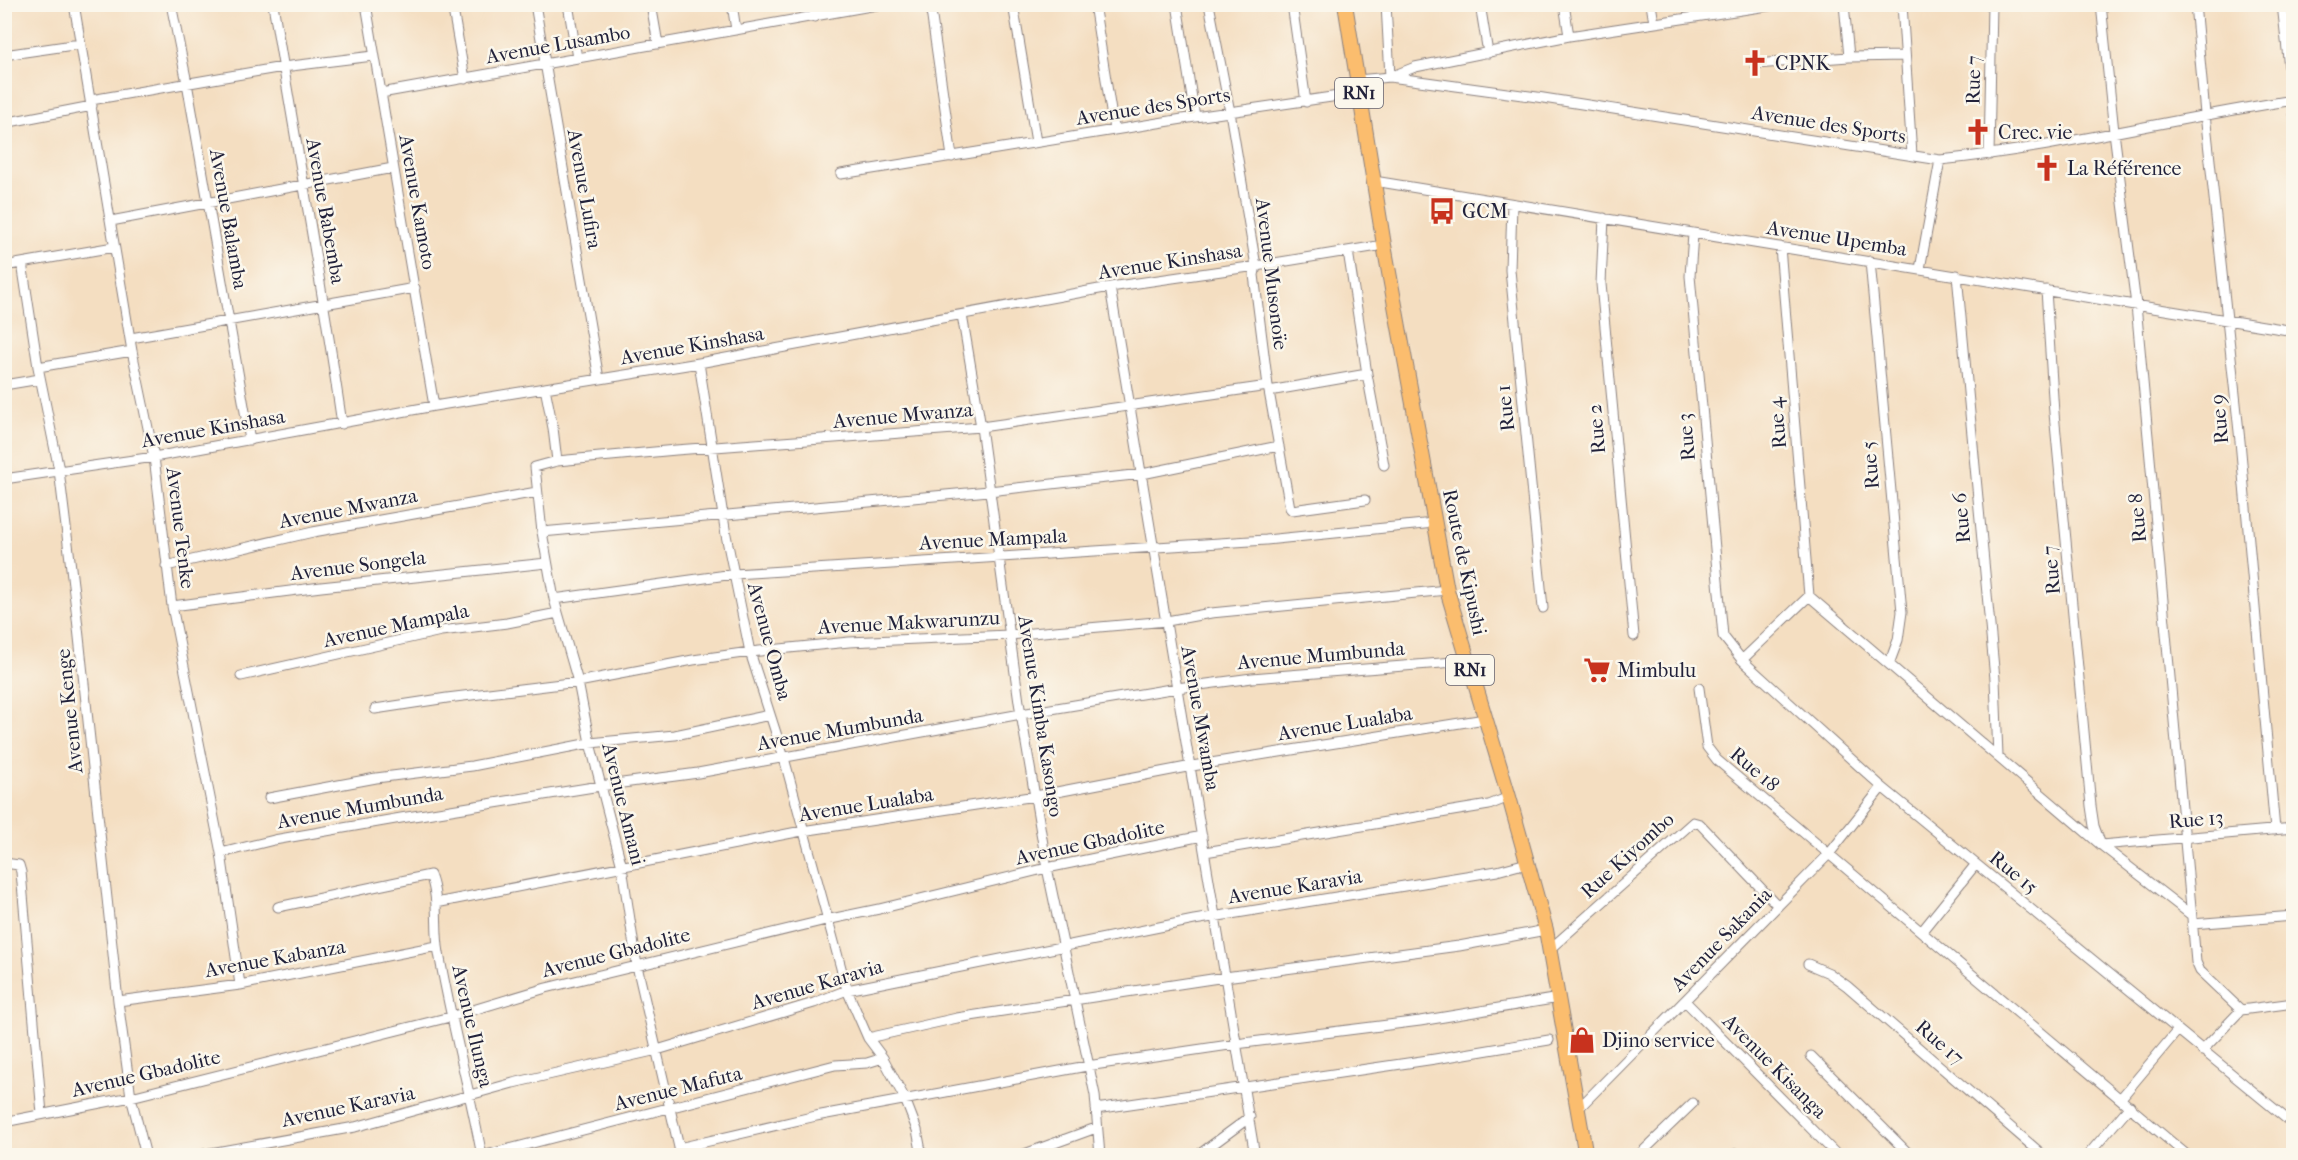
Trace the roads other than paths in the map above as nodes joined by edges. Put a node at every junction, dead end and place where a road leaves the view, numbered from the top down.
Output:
1 (74, 4) edge
2 (171, 4) edge
3 (273, 4) edge
4 (366, 4) edge
5 (452, 4) edge
6 (535, 4) edge
7 (568, 4) edge
8 (651, 4) edge
9 (732, 4) edge
10 (813, 4) edge
11 (882, 4) edge
12 (930, 4) edge
13 (1013, 4) edge
14 (1094, 4) edge
15 (1177, 4) edge
16 (1209, 4) edge
17 (1292, 4) edge
18 (1345, 4) edge
19 (1386, 4) edge
20 (1480, 4) edge
21 (1564, 4) edge
22 (1651, 4) edge
23 (1781, 4) edge
24 (1844, 4) edge
25 (1902, 4) edge
26 (1992, 4) edge
27 (2100, 4) edge
28 (2195, 4) edge
29 (2282, 4) edge
30 (1728, 8) edge
31 (815, 17) junction
32 (1654, 23) junction
33 (736, 30) junction
34 (1569, 36) junction
35 (80, 44) junction
36 (658, 44) junction
37 (1488, 53) junction
38 (4, 55) edge
39 (373, 56) junction
40 (1904, 56) junction
41 (1849, 57) junction
42 (577, 58) junction
43 (546, 64) junction
44 (1755, 64) dead end
45 (283, 67) junction
46 (1390, 77) junction
47 (465, 79) junction
48 (187, 83) junction
49 (1358, 87) junction
50 (381, 93) junction
51 (2293, 100) edge
52 (1306, 102) junction
53 (92, 103) junction
54 (1230, 112) junction
55 (2205, 114) junction
56 (2294, 114) edge
57 (1195, 117) junction
58 (4, 123) edge
59 (1114, 130) junction
60 (2114, 132) junction
61 (1036, 142) junction
62 (1912, 155) junction
63 (1989, 155) junction
64 (952, 157) junction
65 (1940, 160) junction
66 (393, 168) junction
67 (841, 174) dead end
68 (1374, 181) junction
69 (303, 186) junction
70 (209, 204) junction
71 (1512, 204) junction
72 (1604, 218) junction
73 (111, 221) junction
74 (1693, 234) junction
75 (1384, 244) junction
76 (114, 247) junction
77 (1780, 247) junction
78 (1348, 251) junction
79 (1870, 261) junction
80 (22, 263) junction
81 (4, 266) edge
82 (1256, 266) junction
83 (1920, 269) junction
84 (1957, 275) junction
85 (1110, 287) junction
86 (415, 288) junction
87 (2046, 290) junction
88 (325, 305) junction
89 (2136, 305) junction
90 (962, 315) junction
91 (229, 320) junction
92 (2226, 320) junction
93 (2294, 331) edge
94 (130, 338) junction
95 (132, 351) junction
96 (699, 363) junction
97 (38, 367) junction
98 (1367, 374) junction
99 (40, 379) junction
100 (598, 379) junction
101 (4, 385) edge
102 (545, 388) junction
103 (1269, 389) junction
104 (434, 406) junction
105 (1130, 407) junction
106 (342, 424) junction
107 (981, 427) junction
108 (250, 440) junction
109 (1279, 446) junction
110 (712, 449) junction
111 (154, 457) junction
112 (557, 462) junction
113 (539, 465) joint
114 (1384, 465) dead end
115 (59, 470) junction
116 (1142, 474) junction
117 (4, 479) edge
118 (989, 491) junction
119 (537, 492) junction
120 (1365, 500) dead end
121 (724, 516) junction
122 (1434, 523) junction
123 (542, 532) junction
124 (1153, 548) junction
125 (998, 556) junction
126 (547, 563) junction
127 (166, 566) junction
128 (734, 574) junction
129 (1447, 590) junction
130 (1809, 596) junction
131 (554, 599) junction
132 (172, 606) junction
133 (1543, 608) dead end
134 (558, 613) junction
135 (1167, 621) junction
136 (1009, 635) junction
137 (1634, 636) dead end
138 (1723, 636) joint
139 (750, 652) junction
140 (1742, 660) junction
141 (1467, 661) junction
142 (1889, 664) junction
143 (241, 676) dead end
144 (578, 682) junction
145 (1177, 688) junction
146 (1699, 688) dead end
147 (375, 709) dead end
148 (1021, 714) junction
149 (770, 715) junction
150 (1485, 719) junction
151 (590, 743) junction
152 (784, 758) junction
153 (1998, 758) junction
154 (1191, 766) junction
155 (600, 786) junction
156 (1882, 787) junction
157 (1036, 796) junction
158 (1509, 797) junction
159 (269, 798) dead end
160 (2294, 828) edge
161 (2275, 830) junction
162 (802, 831) junction
163 (1202, 836) junction
164 (2185, 838) junction
165 (2101, 845) junction
166 (1205, 852) junction
167 (221, 853) junction
168 (1829, 854) junction
169 (4, 863) edge
170 (1527, 863) junction
171 (1976, 864) junction
172 (622, 867) junction
173 (1047, 868) junction
174 (436, 903) junction
175 (1778, 906) junction
176 (278, 907) dead end
177 (2294, 916) edge
178 (1217, 917) junction
179 (2191, 919) junction
180 (826, 920) junction
181 (1546, 930) junction
182 (1922, 931) junction
183 (437, 946) junction
184 (1063, 947) junction
185 (1550, 949) junction
186 (1808, 964) dead end
187 (637, 966) junction
188 (1225, 977) junction
189 (240, 985) junction
190 (847, 990) junction
191 (1559, 998) junction
192 (118, 1001) junction
193 (1075, 1001) junction
194 (1686, 1001) junction
195 (2294, 1002) edge
196 (2241, 1010) junction
197 (450, 1017) junction
198 (2178, 1030) junction
199 (868, 1038) junction
200 (1549, 1040) dead end
201 (1236, 1044) junction
202 (657, 1050) junction
203 (2202, 1051) junction
204 (1811, 1056) dead end
205 (883, 1058) junction
206 (1087, 1066) junction
207 (1245, 1086) junction
208 (470, 1095) junction
209 (131, 1097) junction
210 (2121, 1098) junction
211 (905, 1099) junction
212 (1693, 1103) dead end
213 (2130, 1106) junction
214 (669, 1109) junction
215 (1096, 1109) junction
216 (1578, 1109) junction
217 (42, 1114) junction
218 (1250, 1117) junction
219 (4, 1122) edge
220 (2294, 1125) edge
221 (1096, 1128) junction
222 (680, 1152) edge
223 (146, 1155) edge
224 (194, 1155) edge
225 (482, 1155) edge
226 (922, 1155) edge
227 (1019, 1155) edge
228 (1100, 1155) edge
229 (1197, 1155) edge
230 (1255, 1155) edge
231 (1586, 1155) edge
232 (1638, 1155) edge
233 (1838, 1155) edge
234 (1911, 1155) edge
235 (2044, 1155) edge
236 (2087, 1155) edge
237 (2188, 1155) edge

1 - 35 street, Avenue Tenke
2 - 48 street, Avenue Balamba
3 - 45 street, Avenue Babemba
4 - 39 street, Avenue Kamoto
5 - 47 street
6 - 43 street, Avenue Lufira
7 - 42 street
8 - 36 street
9 - 33 street
10 - 31 street
11 - 31 street, Avenue Lusambo
12 - 64 street
13 - 61 street
14 - 59 street
15 - 57 street
16 - 54 street, Avenue Musonoïe
17 - 52 street
18 - 49 highway, Route de Kipushi / RN1
19 - 46 street
20 - 37 street
21 - 34 street
22 - 32 street
23 - 30 street
24 - 41 street
25 - 40 street
26 - 63 street, Rue 7
27 - 60 street, Rue 8
28 - 55 street, Rue 9
29 - 51 street
30 - 32 street
31 - 33 street, Avenue Lusambo
32 - 34 street
33 - 36 street, Avenue Lusambo
34 - 37 street
35 - 38 street
35 - 53 street, Avenue Tenke
36 - 42 street, Avenue Lusambo
37 - 46 street
39 - 45 street
39 - 50 street, Avenue Kamoto
40 - 41 street
40 - 62 street
41 - 44 street
42 - 43 street, Avenue Lusambo
43 - 47 street, Avenue Lusambo
43 - 100 street, Avenue Lufira
45 - 48 street
45 - 69 street, Avenue Babemba
46 - 49 street, Avenue des Sports
46 - 62 street, Avenue des Sports
47 - 50 street, Avenue Lusambo
48 - 53 street
48 - 70 street, Avenue Balamba
49 - 52 street, Avenue des Sports
49 - 68 highway, Route de Kipushi / RN1
50 - 66 street, Avenue Kamoto
51 - 55 street, Avenue des Sports
51 - 56 street
52 - 54 street, Avenue des Sports
53 - 58 street
53 - 73 street, Avenue Tenke
54 - 57 street, Avenue des Sports
54 - 82 street, Avenue Musonoïe
55 - 60 street, Avenue des Sports
55 - 92 street, Rue 9
57 - 59 street, Avenue des Sports
59 - 61 street, Avenue des Sports
60 - 63 street, Avenue des Sports
60 - 89 street, Rue 8
61 - 64 street, Avenue des Sports
62 - 65 street, Avenue des Sports
63 - 65 street, Avenue des Sports
64 - 67 street, Avenue des Sports
65 - 83 street
66 - 69 street
66 - 86 street, Avenue Kamoto
68 - 71 street, Avenue Upemba
68 - 75 highway, Route de Kipushi / RN1
69 - 70 street
69 - 88 street, Avenue Babemba
70 - 73 street
70 - 91 street, Avenue Balamba
71 - 72 street, Avenue Upemba
71 - 133 street, Rue 1
72 - 74 street, Avenue Upemba
72 - 137 street, Rue 2
73 - 76 street, Avenue Tenke
74 - 77 street, Avenue Upemba
74 - 138 street, Rue 3
75 - 78 street, Avenue Kinshasa
75 - 122 highway, Route de Kipushi / RN1
76 - 80 street
76 - 94 street, Avenue Tenke
77 - 79 street, Avenue Upemba
77 - 130 street, Rue 4
78 - 82 street, Avenue Kinshasa
78 - 98 street
79 - 83 street, Avenue Upemba
79 - 142 street, Rue 5
80 - 81 street
80 - 97 street, Avenue Kenge
82 - 85 street, Avenue Kinshasa
82 - 103 street, Avenue Musonoïe
83 - 84 street, Avenue Upemba
84 - 87 street, Avenue Upemba
84 - 153 street, Rue 6
85 - 90 street, Avenue Kinshasa
85 - 105 street, Avenue Mwamba
86 - 88 street
86 - 104 street, Avenue Kamoto
87 - 89 street, Avenue Upemba
87 - 165 street, Rue 7
88 - 91 street
88 - 106 street, Avenue Babemba
89 - 92 street, Avenue Upemba
89 - 164 street, Rue 8
90 - 96 street, Avenue Kinshasa
90 - 107 street, Avenue Kimba Kasongo
91 - 94 street
91 - 108 street, Avenue Balamba
92 - 93 street, Avenue Upemba
92 - 161 street, Rue 9
94 - 95 street, Avenue Tenke
95 - 97 street
95 - 111 street, Avenue Tenke
96 - 100 street, Avenue Kinshasa
96 - 110 street, Avenue Omba
97 - 99 street, Avenue Kenge
98 - 103 street, Avenue Mwanza
98 - 114 street
99 - 101 street
99 - 115 street, Avenue Kenge
100 - 102 street, Avenue Kinshasa
102 - 104 street, Avenue Kinshasa
102 - 112 street
103 - 105 street, Avenue Mwanza
103 - 109 street, Avenue Musonoïe
104 - 106 street, Avenue Kinshasa
105 - 107 street, Avenue Mwanza
105 - 116 street, Avenue Mwamba
106 - 108 street, Avenue Kinshasa
107 - 110 street, Avenue Mwanza
107 - 118 street, Avenue Kimba Kasongo
108 - 111 street, Avenue Kinshasa
109 - 116 street
109 - 120 street, Avenue Musonoïe
110 - 112 street, Avenue Mwanza
110 - 121 street, Avenue Omba
111 - 115 street, Avenue Kinshasa
111 - 127 street, Avenue Tenke
112 - 113 street, Avenue Mwanza
113 - 119 street, Avenue Amani
115 - 117 street, Avenue Kinshasa
115 - 192 street, Avenue Kenge
116 - 118 street
116 - 124 street, Avenue Mwamba
118 - 121 street
118 - 125 street, Avenue Kimba Kasongo
119 - 123 street, Avenue Amani
119 - 127 street, Avenue Mwanza
121 - 123 street
121 - 128 street, Avenue Omba
122 - 124 street, Avenue Mampala
122 - 129 highway, Route de Kipushi / RN1
123 - 126 street, Avenue Amani
124 - 125 street, Avenue Mampala
124 - 135 street, Avenue Mwamba
125 - 128 street, Avenue Mampala
125 - 136 street, Avenue Kimba Kasongo
126 - 131 street, Avenue Amani
126 - 132 street, Avenue Songela
127 - 132 street, Avenue Tenke
128 - 131 street, Avenue Mampala
128 - 139 street, Avenue Omba
129 - 135 street, Avenue Makwarunzu
129 - 141 highway, Route de Kipushi / RN1
130 - 140 street
130 - 142 street
131 - 134 street, Avenue Amani
132 - 167 street, Avenue Tenke
134 - 143 street, Avenue Mampala
134 - 144 street, Avenue Amani
135 - 136 street, Avenue Makwarunzu
135 - 145 street, Avenue Mwamba
136 - 139 street, Avenue Makwarunzu
136 - 148 street, Avenue Kimba Kasongo
138 - 140 street, Rue 15
139 - 144 street, Avenue Makwarunzu
139 - 149 street, Avenue Omba
140 - 156 street, Rue 15
141 - 145 street, Avenue Mumbunda
141 - 150 highway, Route de Kipushi / RN1
142 - 153 street
144 - 147 street, Avenue Makwarunzu
144 - 151 street, Avenue Amani
145 - 148 street, Avenue Mumbunda
145 - 154 street, Avenue Mwamba
146 - 168 street, Rue 18
148 - 152 street, Avenue Mumbunda
148 - 157 street, Avenue Kimba Kasongo
149 - 151 street
149 - 152 street, Avenue Omba
150 - 154 street, Avenue Lualaba
150 - 158 highway, Route de Kipushi / RN1
151 - 155 street, Avenue Amani
151 - 159 street
152 - 155 street, Avenue Mumbunda
152 - 162 street, Avenue Omba
153 - 165 street
154 - 157 street, Avenue Lualaba
154 - 163 street, Avenue Mwamba
155 - 167 street, Avenue Mumbunda
155 - 172 street, Avenue Amani
156 - 168 street, Avenue Sakania
156 - 171 street, Rue 15
157 - 162 street, Avenue Lualaba
157 - 173 street, Avenue Kimba Kasongo
158 - 166 street
158 - 170 highway, Route de Kipushi / RN1
160 - 161 street, Rue 13
161 - 164 street, Rue 13
162 - 172 street, Avenue Lualaba
162 - 180 street, Avenue Omba
163 - 166 street, Avenue Mwamba
163 - 173 street, Avenue Gbadolite
164 - 165 street, Rue 13
164 - 179 street, Rue 8
165 - 179 street
166 - 178 street, Avenue Mwamba
167 - 189 street, Avenue Tenke
168 - 175 street, Avenue Sakania
168 - 182 street, Rue 18
169 - 217 street
170 - 178 street, Avenue Karavia
170 - 181 highway, Route de Kipushi / RN1
171 - 182 street
171 - 198 street, Rue 15
172 - 174 street, Avenue Lualaba
172 - 187 street, Avenue Amani
173 - 180 street, Avenue Gbadolite
173 - 184 street, Avenue Kimba Kasongo
174 - 176 street
174 - 183 street, Avenue Ilunga
175 - 185 street, Rue Kiyombo
175 - 194 street, Avenue Sakania
177 - 179 street
178 - 184 street, Avenue Karavia
178 - 188 street, Avenue Mwamba
179 - 196 street, Rue 8
180 - 187 street, Avenue Gbadolite
180 - 190 street, Avenue Omba
181 - 185 highway, Route de Kipushi / RN1
181 - 188 street
182 - 210 street, Rue 18
183 - 189 street, Avenue Kabanza
183 - 197 street, Avenue Ilunga
184 - 190 street, Avenue Karavia
184 - 193 street, Avenue Kimba Kasongo
185 - 191 highway, Route de Kipushi / RN1
186 - 235 street, Rue 17
187 - 197 street, Avenue Gbadolite
187 - 202 street, Avenue Amani
188 - 193 street
188 - 201 street, Avenue Mwamba
189 - 192 street, Avenue Kabanza
190 - 199 street, Avenue Omba
190 - 202 street, Avenue Karavia
191 - 201 street
191 - 216 highway, Route de Kipushi / RN1
192 - 209 street, Avenue Kenge
193 - 199 street
193 - 206 street, Avenue Kimba Kasongo
194 - 216 street, Avenue Sakania
194 - 233 street, Avenue Kisanga
195 - 196 street
196 - 203 street
197 - 208 street, Avenue Ilunga
197 - 209 street, Avenue Gbadolite
198 - 203 street, Rue 15
198 - 210 street
199 - 205 street, Avenue Omba
200 - 207 street
201 - 206 street
201 - 207 street, Avenue Mwamba
202 - 208 street, Avenue Karavia
202 - 214 street, Avenue Amani
203 - 220 street, Rue 15
204 - 234 street
205 - 211 street, Avenue Omba
205 - 214 street, Avenue Mafuta
206 - 211 street
206 - 215 street, Avenue Kimba Kasongo
207 - 215 street
207 - 218 street, Avenue Mwamba
208 - 224 street, Avenue Karavia
208 - 225 street, Avenue Ilunga
209 - 217 street, Avenue Gbadolite
209 - 223 street, Avenue Kenge
210 - 213 street, Rue 18
211 - 222 street
211 - 226 street, Avenue Omba
212 - 232 street
213 - 236 street
213 - 237 street, Rue 18
214 - 222 street, Avenue Amani
214 - 225 street, Avenue Mafuta
215 - 221 street, Avenue Kimba Kasongo
216 - 231 highway, Route de Kipushi / RN1
217 - 219 street, Avenue Gbadolite
218 - 229 street
218 - 230 street, Avenue Mwamba
221 - 227 street
221 - 228 street, Avenue Kimba Kasongo

